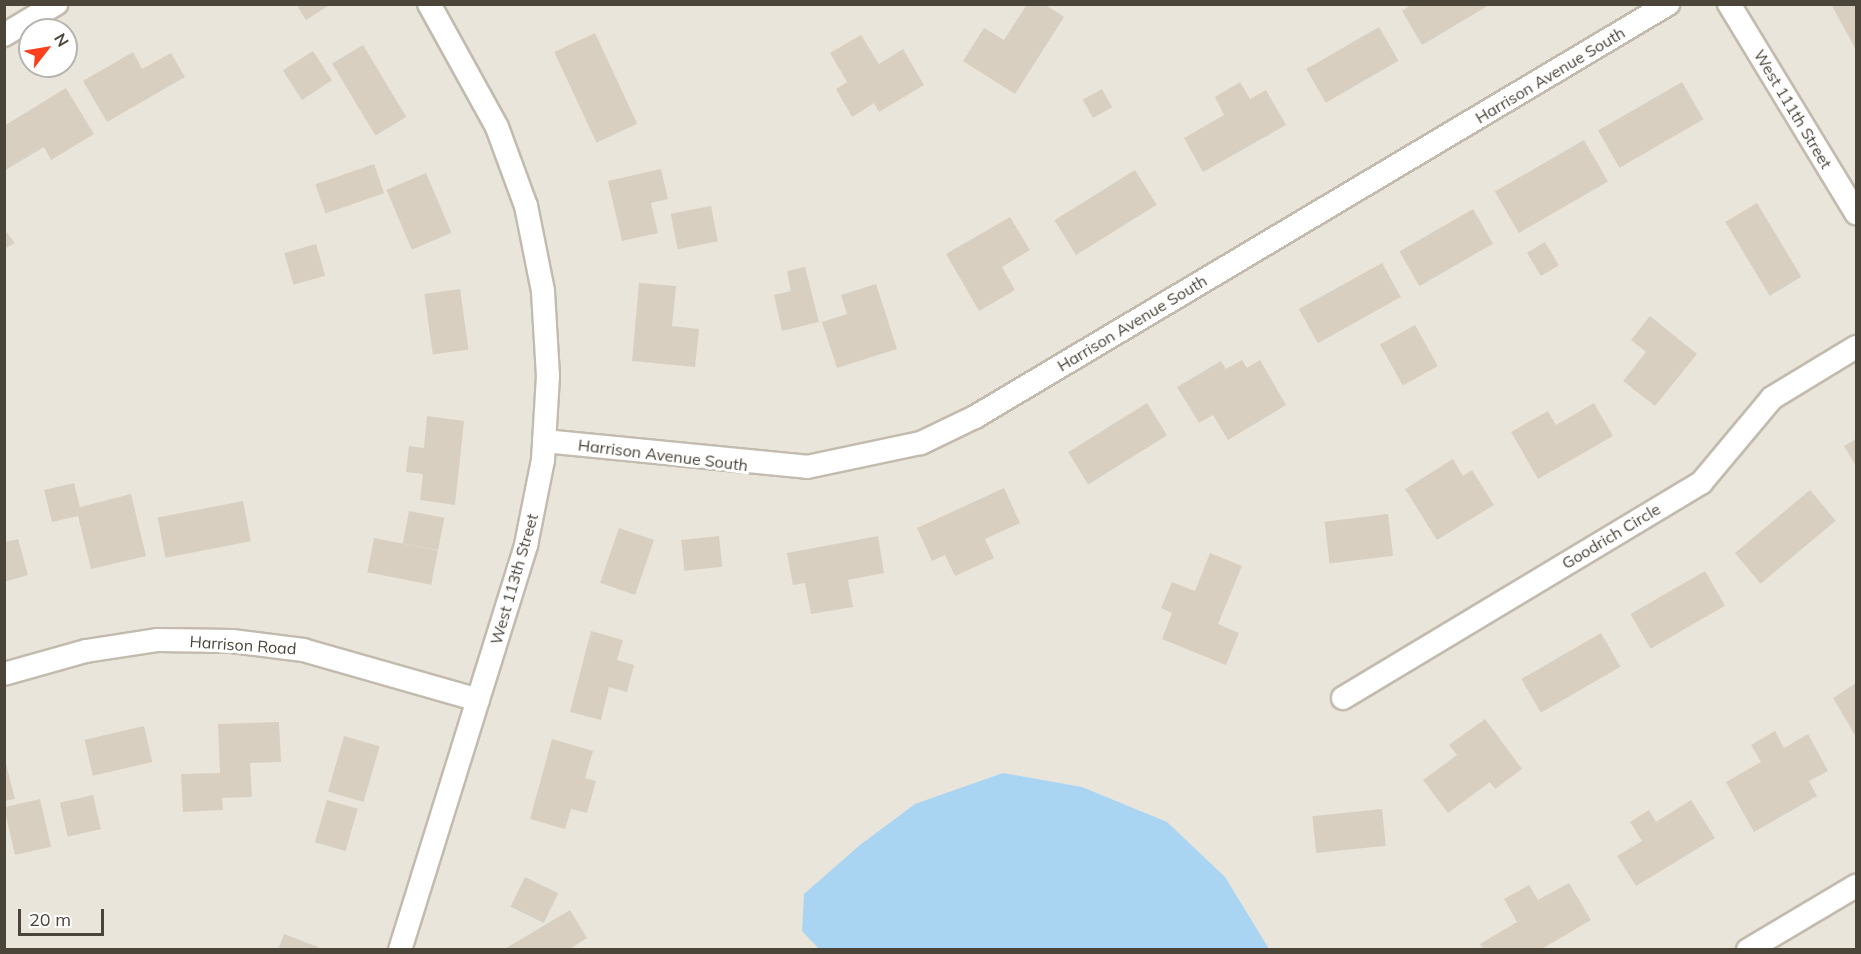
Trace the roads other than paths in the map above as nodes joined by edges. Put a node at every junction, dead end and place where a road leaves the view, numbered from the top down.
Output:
1 (56, 4) edge
2 (429, 4) edge
3 (1668, 4) edge
4 (1729, 4) edge
5 (4, 35) edge
6 (1857, 213) edge
7 (1857, 347) edge
8 (544, 441) junction
9 (4, 674) edge
10 (1343, 698) dead end
11 (478, 700) junction
12 (1857, 886) edge
13 (400, 950) edge
14 (1748, 950) edge

1 - 5 street
2 - 8 street, West 113th Street
3 - 8 street, Harrison Avenue South
4 - 6 street, West 111th Street
7 - 10 street, Goodrich Circle
8 - 11 street, West 113th Street
9 - 11 street, Harrison Road
11 - 13 street, West 113th Street
12 - 14 street

